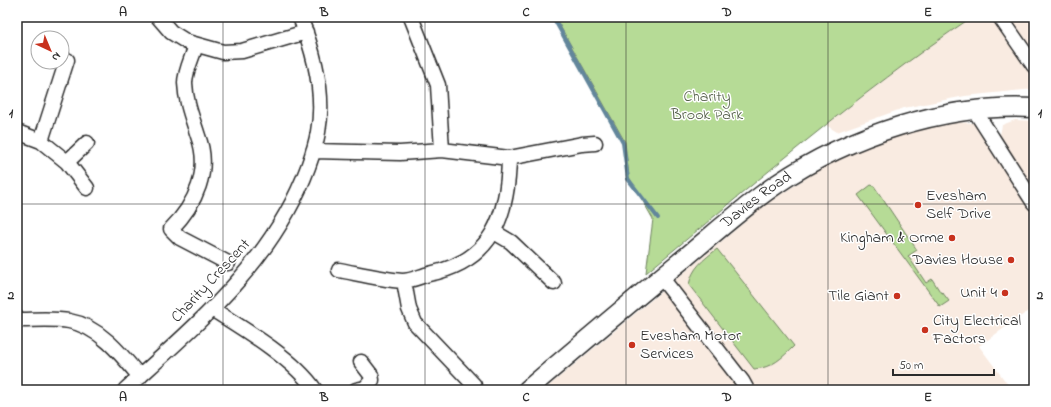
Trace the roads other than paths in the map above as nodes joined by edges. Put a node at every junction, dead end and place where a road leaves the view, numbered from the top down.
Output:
1 (158, 17) edge
2 (300, 17) edge
3 (411, 17) edge
4 (1000, 17) edge
5 (306, 32) junction
6 (196, 45) junction
7 (1034, 66) edge
8 (64, 70) edge
9 (1034, 108) edge
10 (975, 111) junction
11 (17, 132) edge
12 (42, 141) junction
13 (88, 143) dead end
14 (595, 143) dead end
15 (442, 150) junction
16 (313, 151) junction
17 (509, 158) junction
18 (67, 162) junction
19 (87, 188) dead end
20 (1034, 202) edge
21 (494, 232) junction
22 (228, 263) dead end
23 (339, 270) dead end
24 (661, 277) junction
25 (404, 281) junction
26 (554, 283) dead end
27 (212, 309) junction
28 (17, 320) edge
29 (361, 362) dead end
30 (140, 377) junction
31 (474, 385) dead end
32 (126, 390) edge
33 (315, 390) edge
34 (356, 390) edge
35 (527, 390) edge
36 (747, 390) edge

1 - 6 street
2 - 5 street, Charity Crescent
3 - 15 street
4 - 7 street
5 - 6 street
5 - 16 street, Charity Crescent
6 - 22 street
8 - 12 street
9 - 10 street, Davies Road
10 - 20 street
10 - 24 street, Davies Road
11 - 12 street
12 - 18 street
13 - 18 street
14 - 17 street
15 - 16 street
15 - 17 street
16 - 27 street, Charity Crescent
17 - 21 street
18 - 19 street
21 - 25 street
21 - 26 street
23 - 25 street
24 - 35 street, Davies Road
24 - 36 street
25 - 31 street
27 - 30 street, Charity Crescent
27 - 33 street
28 - 30 street
29 - 34 street
30 - 32 street, Charity Crescent

